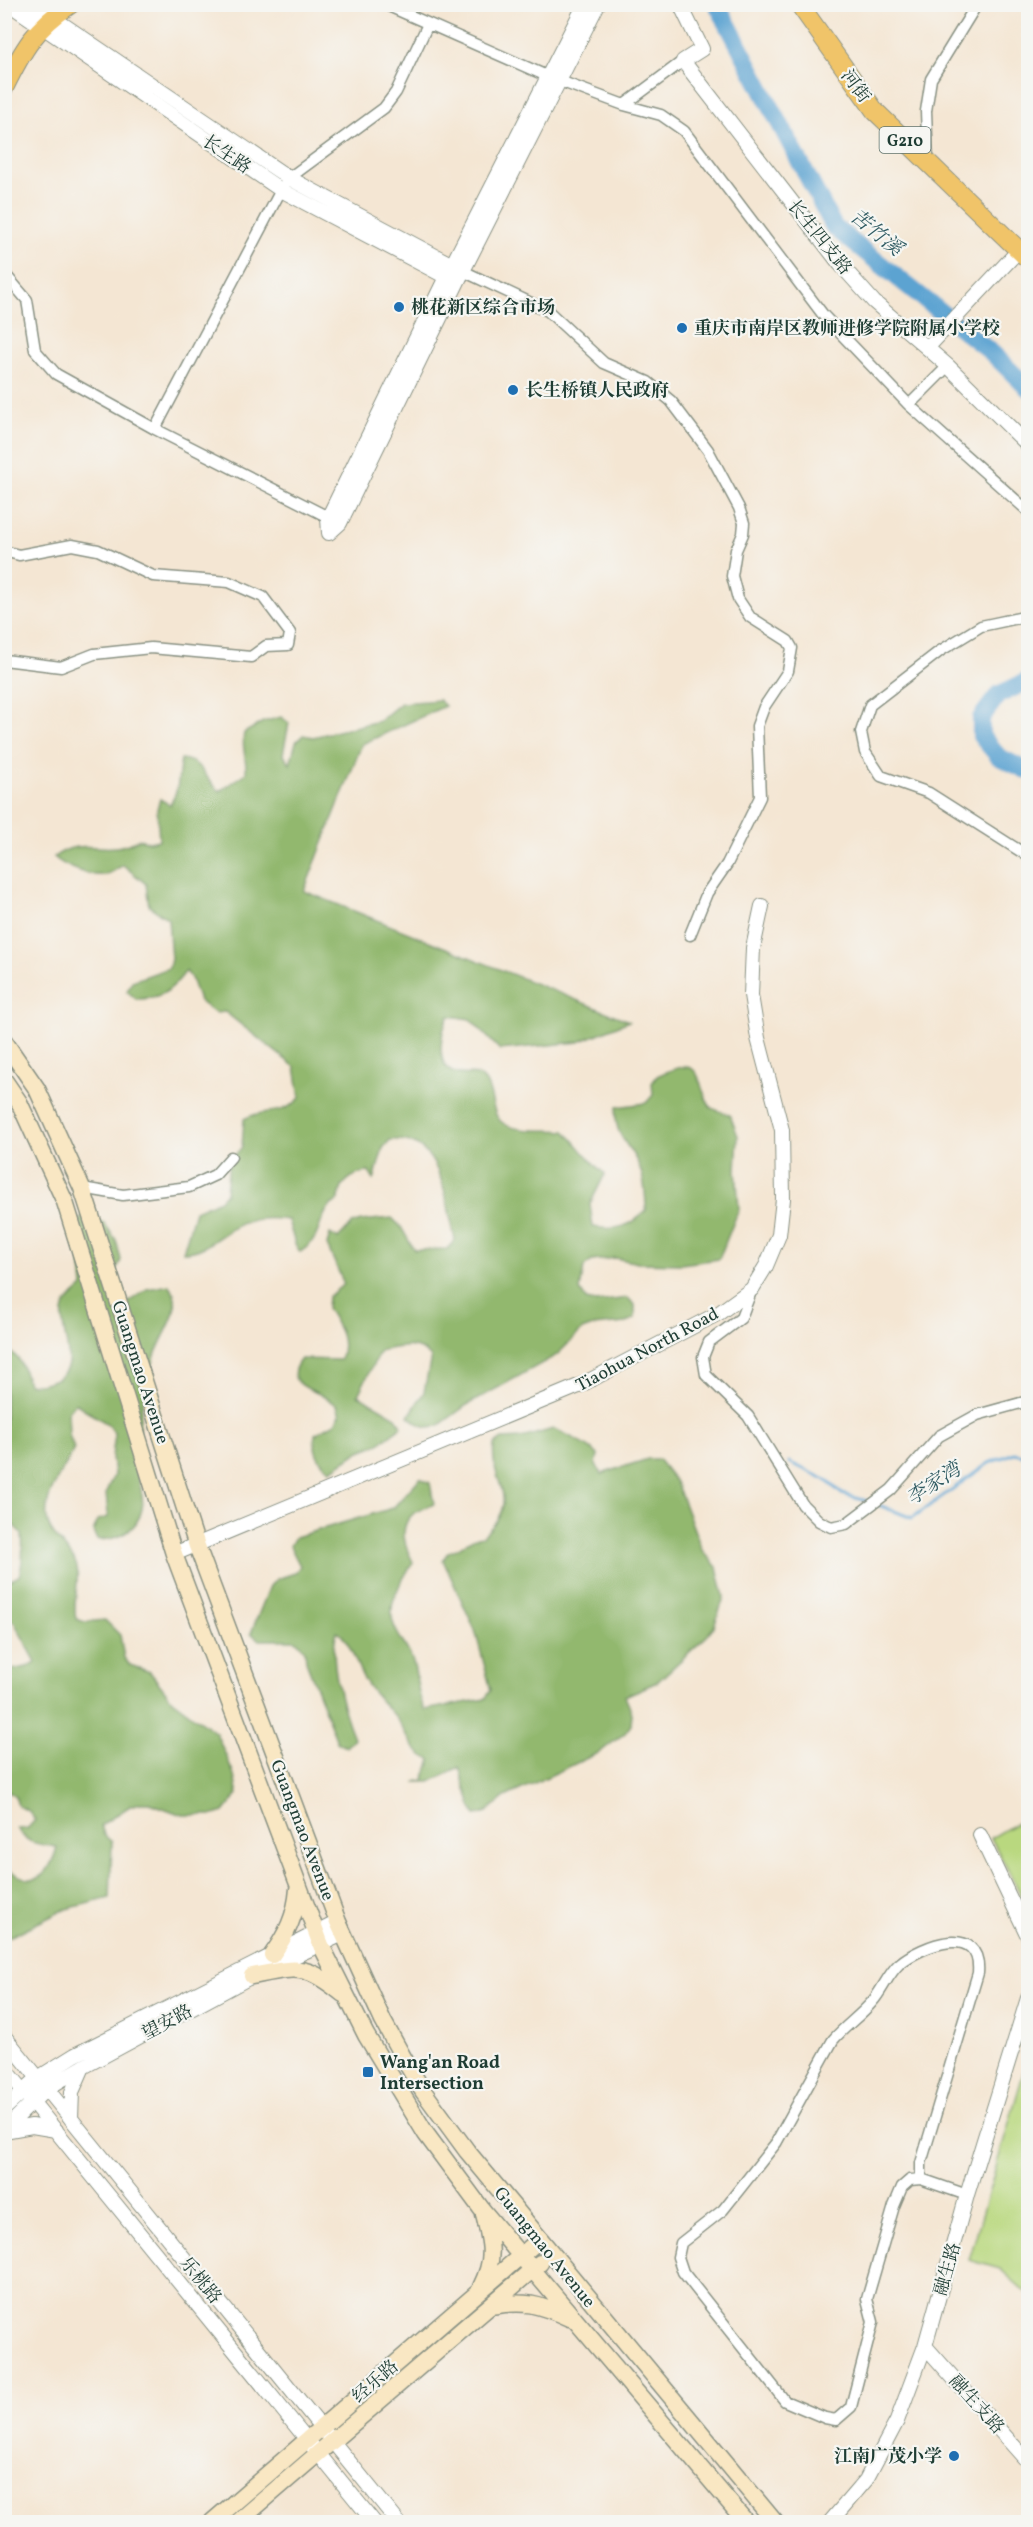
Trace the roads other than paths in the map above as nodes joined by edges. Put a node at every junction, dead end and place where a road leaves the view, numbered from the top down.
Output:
1 (9, 4) edge
2 (33, 4) edge
3 (71, 4) edge
4 (384, 4) edge
5 (585, 4) edge
6 (598, 4) edge
7 (680, 4) edge
8 (799, 4) edge
9 (977, 4) edge
10 (46, 22) junction
11 (428, 24) junction
12 (683, 61) junction
13 (554, 79) junction
14 (4, 88) edge
15 (624, 105) junction
16 (928, 162) junction
17 (289, 178) junction
18 (281, 190) junction
19 (1024, 254) edge
20 (4, 273) edge
21 (455, 274) junction
22 (931, 343) junction
23 (948, 366) junction
24 (909, 405) junction
25 (155, 429) junction
26 (1029, 445) edge
27 (1029, 511) edge
28 (334, 520) joint
29 (4, 551) edge
30 (1029, 616) edge
31 (4, 660) edge
32 (1029, 856) edge
33 (762, 906) dead end
34 (690, 935) dead end
35 (4, 1041) edge
36 (4, 1080) edge
37 (231, 1156) dead end
38 (82, 1188) junction
39 (752, 1289) junction
40 (1029, 1401) edge
41 (197, 1546) junction
42 (174, 1554) junction
43 (980, 1835) dead end
44 (298, 1885) junction
45 (340, 1928) junction
46 (1029, 1936) edge
47 (318, 1939) junction
48 (272, 1955) junction
49 (252, 1977) junction
50 (1029, 1998) edge
51 (348, 1999) junction
52 (5, 2035) edge
53 (4, 2067) edge
54 (83, 2067) junction
55 (42, 2083) junction
56 (22, 2090) junction
57 (31, 2102) junction
58 (4, 2109) edge
59 (71, 2119) junction
60 (4, 2130) edge
61 (56, 2130) junction
62 (921, 2179) junction
63 (967, 2195) junction
64 (483, 2211) junction
65 (539, 2240) junction
66 (550, 2254) junction
67 (521, 2256) junction
68 (532, 2270) junction
69 (477, 2294) junction
70 (490, 2307) junction
71 (575, 2321) junction
72 (925, 2346) junction
73 (647, 2370) junction
74 (630, 2385) junction
75 (320, 2428) junction
76 (306, 2441) junction
77 (332, 2442) junction
78 (318, 2455) junction
79 (1029, 2462) edge
80 (212, 2523) edge
81 (238, 2523) edge
82 (374, 2523) edge
83 (398, 2523) edge
84 (746, 2523) edge
85 (775, 2523) edge
86 (830, 2523) edge

1 - 10 street, 长生路
2 - 10 street, 长生路
3 - 10 highway
4 - 11 street
5 - 13 street
6 - 13 street
7 - 12 street
8 - 16 highway, 河街 / G210
9 - 16 street
10 - 14 highway
10 - 17 street, 长生路
10 - 18 street, 长生路
11 - 13 street
11 - 17 street
12 - 15 street
12 - 22 street, 长生四支路
13 - 15 street
13 - 21 street
15 - 24 street
16 - 19 highway, 河街 / G210
17 - 18 street
17 - 21 street, 长生路
18 - 21 street, 长生路
18 - 25 street
19 - 22 street
20 - 25 street
21 - 28 street
21 - 34 street
22 - 23 street, 长生四支路
23 - 24 street
23 - 26 street, 长生四支路
24 - 27 street
25 - 28 street
29 - 31 street
30 - 32 street
33 - 39 street, Tiaohua North Road
35 - 38 main road, Guangmao Avenue
36 - 42 main road, Guangmao Avenue
37 - 38 street
38 - 41 main road, Guangmao Avenue
39 - 40 street
39 - 41 street, Tiaohua North Road
41 - 42 street, Tiaohua North Road
41 - 45 main road, Guangmao Avenue
42 - 44 main road, Guangmao Avenue
43 - 46 street
44 - 47 main road, Guangmao Avenue
44 - 48 main road
45 - 47 street, 望安路
45 - 65 main road, Guangmao Avenue
47 - 48 street, 望安路
47 - 49 street, 望安路
47 - 51 main road, Guangmao Avenue
48 - 55 street, 望安路
49 - 51 main road
49 - 54 street, 望安路
50 - 63 street, 融生路
51 - 64 main road, Guangmao Avenue
52 - 55 street, 乐桃路
53 - 56 street, 乐桃路
54 - 55 street, 望安路
54 - 59 street
55 - 56 street, 望安路
55 - 57 street, 望安路
55 - 59 street, 乐桃路
56 - 57 street, 乐桃路
56 - 58 street, 望安路
57 - 60 street, 望安路
57 - 61 street, 乐桃路
59 - 75 street, 乐桃路
60 - 61 street
61 - 76 street, 乐桃路
62 - 62 street
62 - 63 street
63 - 72 street, 融生路
64 - 67 main road, Guangmao Avenue
64 - 69 main road
65 - 66 main road, Guangmao Avenue
65 - 67 main road, 经乐路
66 - 68 main road, 经乐路
66 - 73 main road, Guangmao Avenue
67 - 68 main road, Guangmao Avenue
67 - 69 main road, 经乐路
68 - 70 main road, 经乐路
68 - 71 main road, Guangmao Avenue
69 - 75 main road, 经乐路
70 - 71 main road
70 - 77 main road, 经乐路
71 - 74 main road, Guangmao Avenue
72 - 79 street, 融生支路
72 - 86 street, 融生路
73 - 74 main road
73 - 85 main road, Guangmao Avenue
74 - 84 main road, Guangmao Avenue
75 - 76 main road, 经乐路
75 - 77 street, 乐桃路
76 - 78 street, 乐桃路
76 - 80 main road, 经乐路
77 - 78 main road, 经乐路
77 - 83 street, 乐桃路
78 - 81 main road, 经乐路
78 - 82 street, 乐桃路

